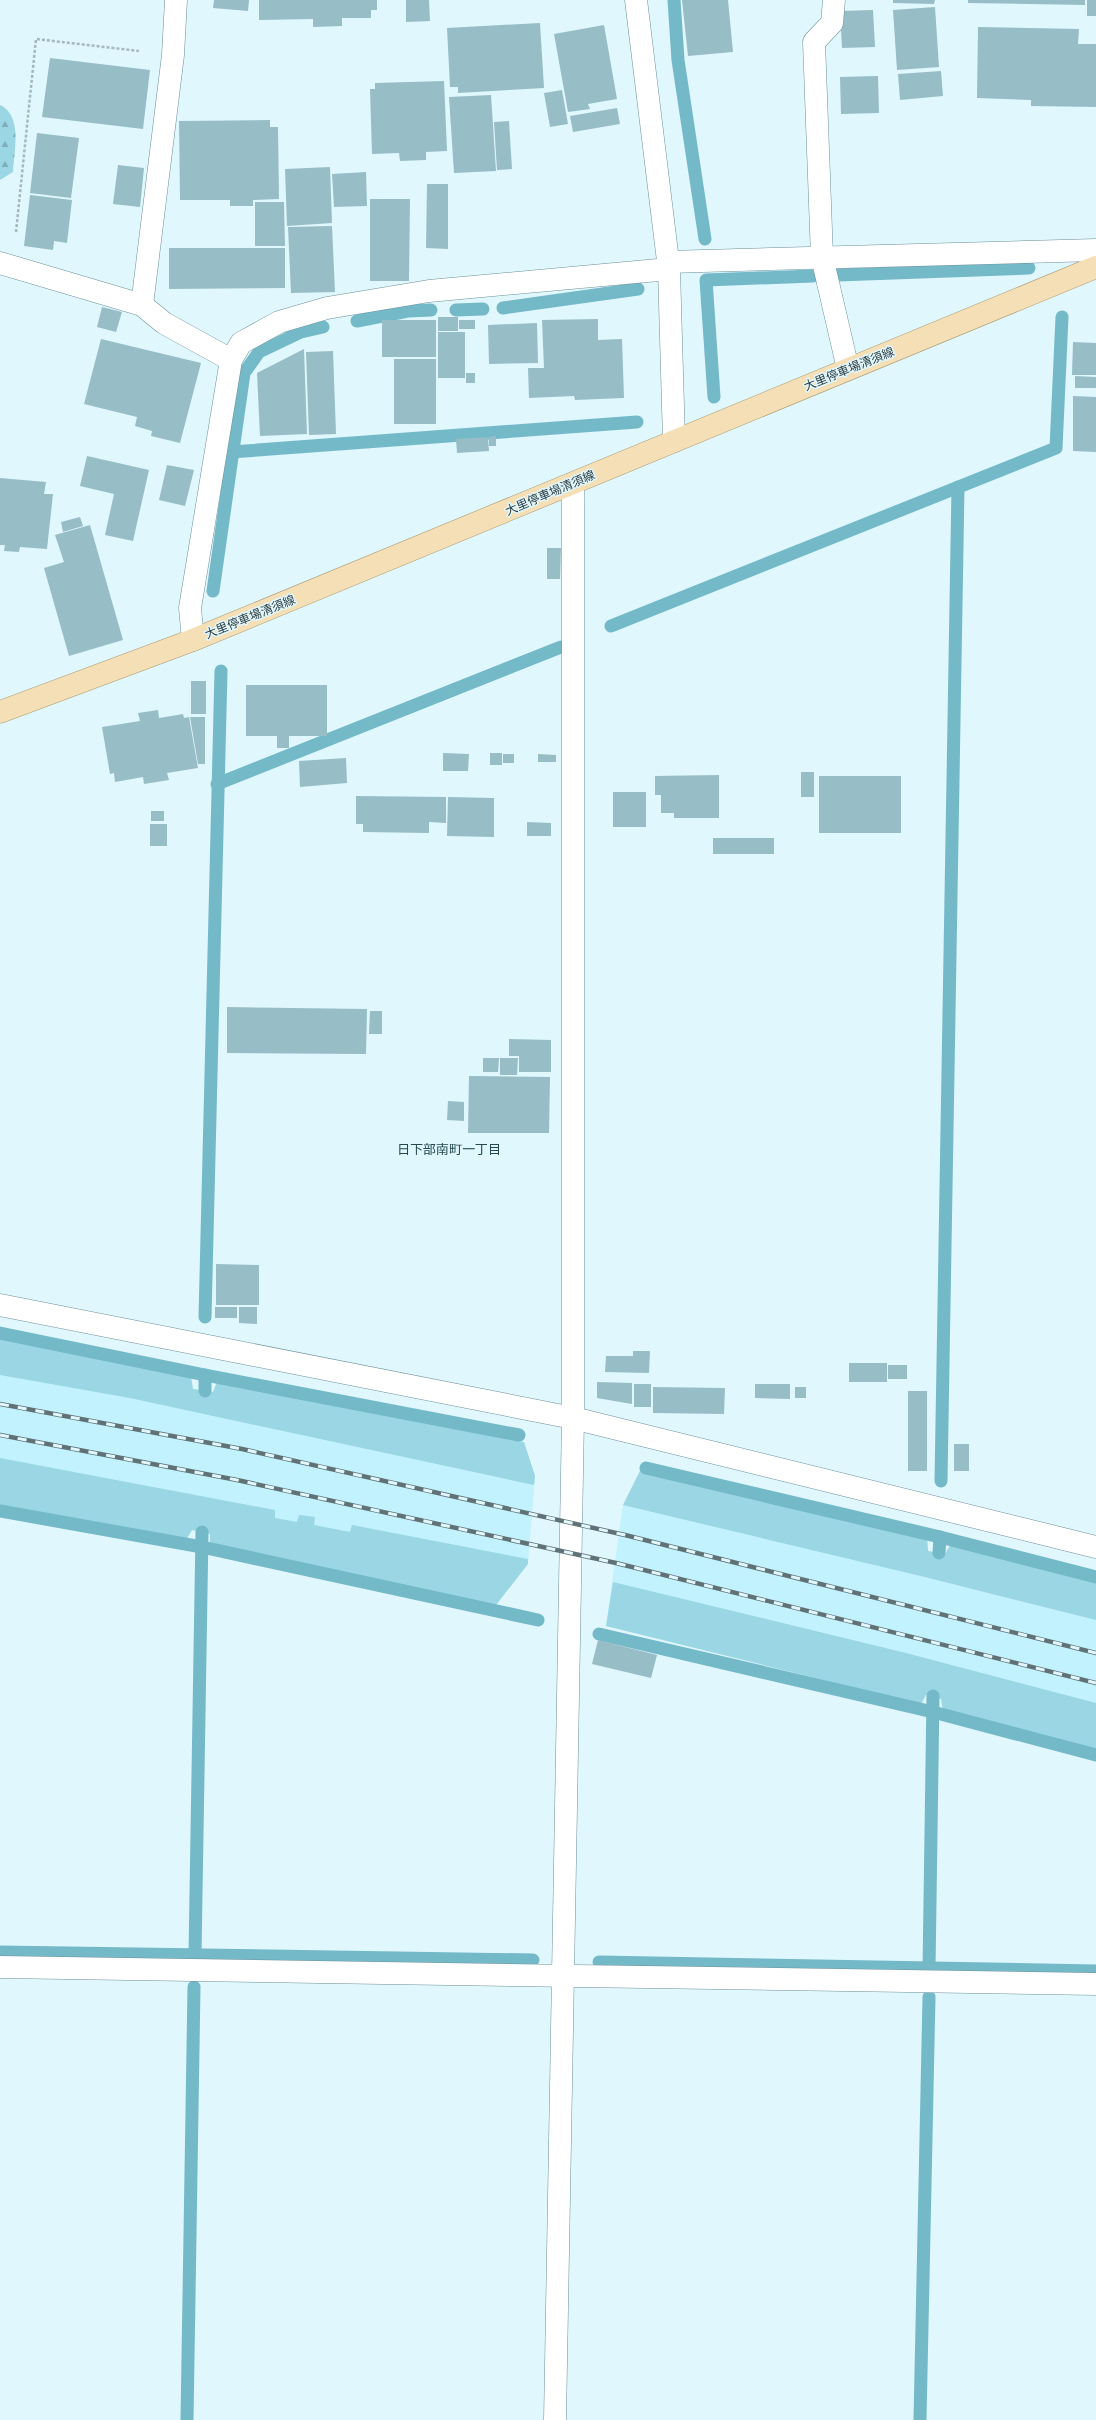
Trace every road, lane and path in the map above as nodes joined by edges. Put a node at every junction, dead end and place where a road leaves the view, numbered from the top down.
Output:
1 (176, 0) edge
2 (636, 0) edge
3 (834, 0) edge
4 (173, 55) junction
5 (1096, 250) edge
6 (822, 257) junction
7 (6, 265) edge
8 (668, 266) junction
9 (1096, 267) edge
10 (142, 305) junction
11 (231, 360) junction
12 (848, 369) junction
13 (674, 441) junction
14 (573, 484) junction
15 (193, 640) junction
16 (0, 712) edge
17 (0, 1305) edge
18 (573, 1418) junction
19 (1096, 1547) edge
20 (0, 1967) edge
21 (562, 1976) junction
22 (1096, 1984) edge
23 (555, 2420) edge

1 - 4 street
2 - 8 street
3 - 6 street
4 - 7 path
4 - 10 street
5 - 6 street
6 - 8 street
6 - 12 street
7 - 10 street
8 - 11 street
8 - 13 street
9 - 12 main road, 大里停車場清須線
10 - 11 street
11 - 15 street
12 - 13 main road, 大里停車場清須線
13 - 14 main road, 大里停車場清須線
14 - 15 main road, 大里停車場清須線
14 - 18 street
15 - 16 main road, 大里停車場清須線
17 - 18 street
18 - 19 street
18 - 21 street
20 - 21 street
21 - 22 street
21 - 23 street

